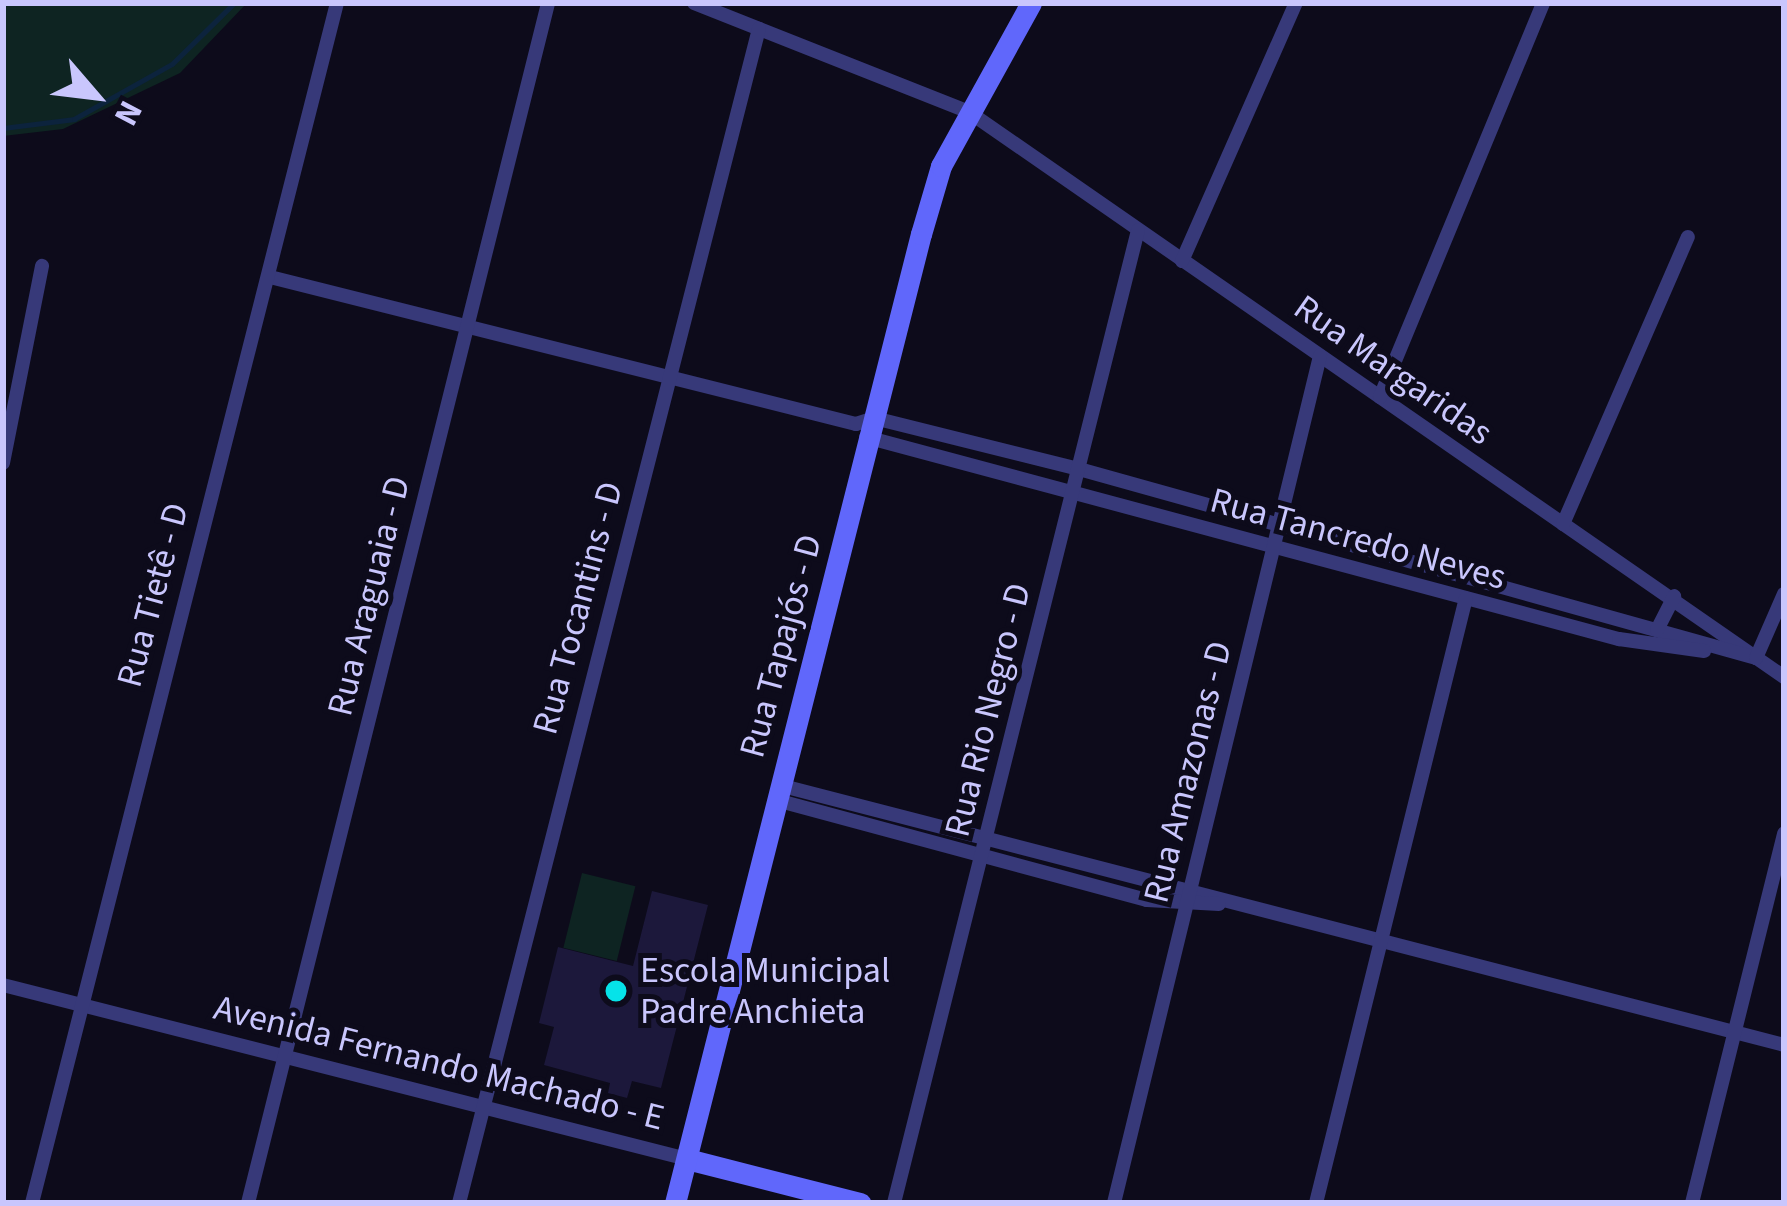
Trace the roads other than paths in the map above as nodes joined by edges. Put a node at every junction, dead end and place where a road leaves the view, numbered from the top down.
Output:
1 (338, 3) edge
2 (548, 3) edge
3 (694, 3) edge
4 (1031, 3) edge
5 (1297, 3) edge
6 (1543, 3) edge
7 (759, 28) junction
8 (969, 112) junction
9 (1138, 230) junction
10 (1688, 236) dead end
11 (1182, 261) junction
12 (42, 266) dead end
13 (270, 277) junction
14 (467, 326) junction
15 (1320, 356) junction
16 (669, 377) junction
17 (1380, 397) junction
18 (866, 427) junction
19 (3, 463) edge
20 (1079, 469) junction
21 (1072, 495) junction
22 (1280, 521) junction
23 (1563, 524) junction
24 (1274, 547) junction
25 (1784, 594) edge
26 (1674, 596) junction
27 (1466, 598) junction
28 (1657, 630) junction
29 (1756, 658) junction
30 (1784, 677) edge
31 (777, 792) junction
32 (988, 833) junction
33 (1784, 833) edge
34 (982, 859) junction
35 (1191, 886) junction
36 (1222, 904) junction
37 (1186, 906) junction
38 (1380, 946) junction
39 (3, 985) edge
40 (79, 1005) junction
41 (1734, 1032) junction
42 (1784, 1045) edge
43 (284, 1059) junction
44 (483, 1106) junction
45 (687, 1159) junction
46 (32, 1203) edge
47 (248, 1203) edge
48 (459, 1203) edge
49 (676, 1203) edge
50 (860, 1203) edge
51 (894, 1203) edge
52 (1114, 1203) edge
53 (1316, 1203) edge
54 (1691, 1203) edge

1 - 13 street, Rua Tietê - D
2 - 14 street, Rua Araguaia - D
3 - 7 street, Rua Margaridas
4 - 8 street, Rua Tapajós - D
5 - 11 street
6 - 17 street
7 - 8 street, Rua Margaridas
7 - 16 street, Rua Tocantins - D
8 - 9 street, Rua Margaridas
8 - 18 street, Rua Tapajós - D
9 - 11 street, Rua Margaridas
9 - 20 street, Rua Rio Negro - D
10 - 23 street
11 - 15 street, Rua Margaridas
12 - 19 street
13 - 14 street, Rua Tancredo Neves
13 - 40 street, Rua Tietê - D
14 - 16 street, Rua Tancredo Neves
14 - 43 street, Rua Araguaia - D
15 - 17 street, Rua Margaridas
15 - 22 street, Rua Amazonas - D
16 - 18 street, Rua Tancredo Neves
16 - 44 street, Rua Tocantins - D
17 - 23 street, Rua Margaridas
18 - 20 street, Rua Tancredo Neves
18 - 21 street, Rua Tancredo Neves
18 - 31 street, Rua Tapajós - D
20 - 21 street, Rua Rio Negro - D
20 - 22 street, Rua Tancredo Neves
21 - 24 street, Rua Tancredo Neves
21 - 32 street, Rua Rio Negro - D
22 - 24 street, Rua Amazonas - D
22 - 28 street, Rua Tancredo Neves
23 - 26 street, Rua Margaridas
24 - 27 street, Rua Tancredo Neves
24 - 35 street, Rua Amazonas - D
25 - 29 street
26 - 28 street
26 - 29 street, Rua Margaridas
27 - 29 street, Rua Tancredo Neves
27 - 38 street
28 - 29 street, Rua Tancredo Neves
29 - 30 street, Rua Margaridas
31 - 32 street
31 - 34 street
31 - 45 street, Rua Tapajós - D
32 - 34 street, Rua Rio Negro - D
32 - 35 street
33 - 41 street
34 - 37 street
34 - 51 street, Rua Rio Negro - D
35 - 36 street
35 - 37 street, Rua Amazonas - D
36 - 37 street
36 - 38 street
37 - 52 street, Rua Amazonas - D
38 - 41 street
38 - 53 street
39 - 40 street, Avenida Fernando Machado - E
40 - 43 street, Avenida Fernando Machado - E
40 - 46 street, Rua Tietê - D
41 - 42 street
41 - 54 street
43 - 44 street, Avenida Fernando Machado - E
43 - 47 street, Rua Araguaia - D
44 - 45 street, Avenida Fernando Machado - E
44 - 48 street, Rua Tocantins - D
45 - 49 street, Rua Tapajós - D
45 - 50 street, Avenida Fernando Machado - E

